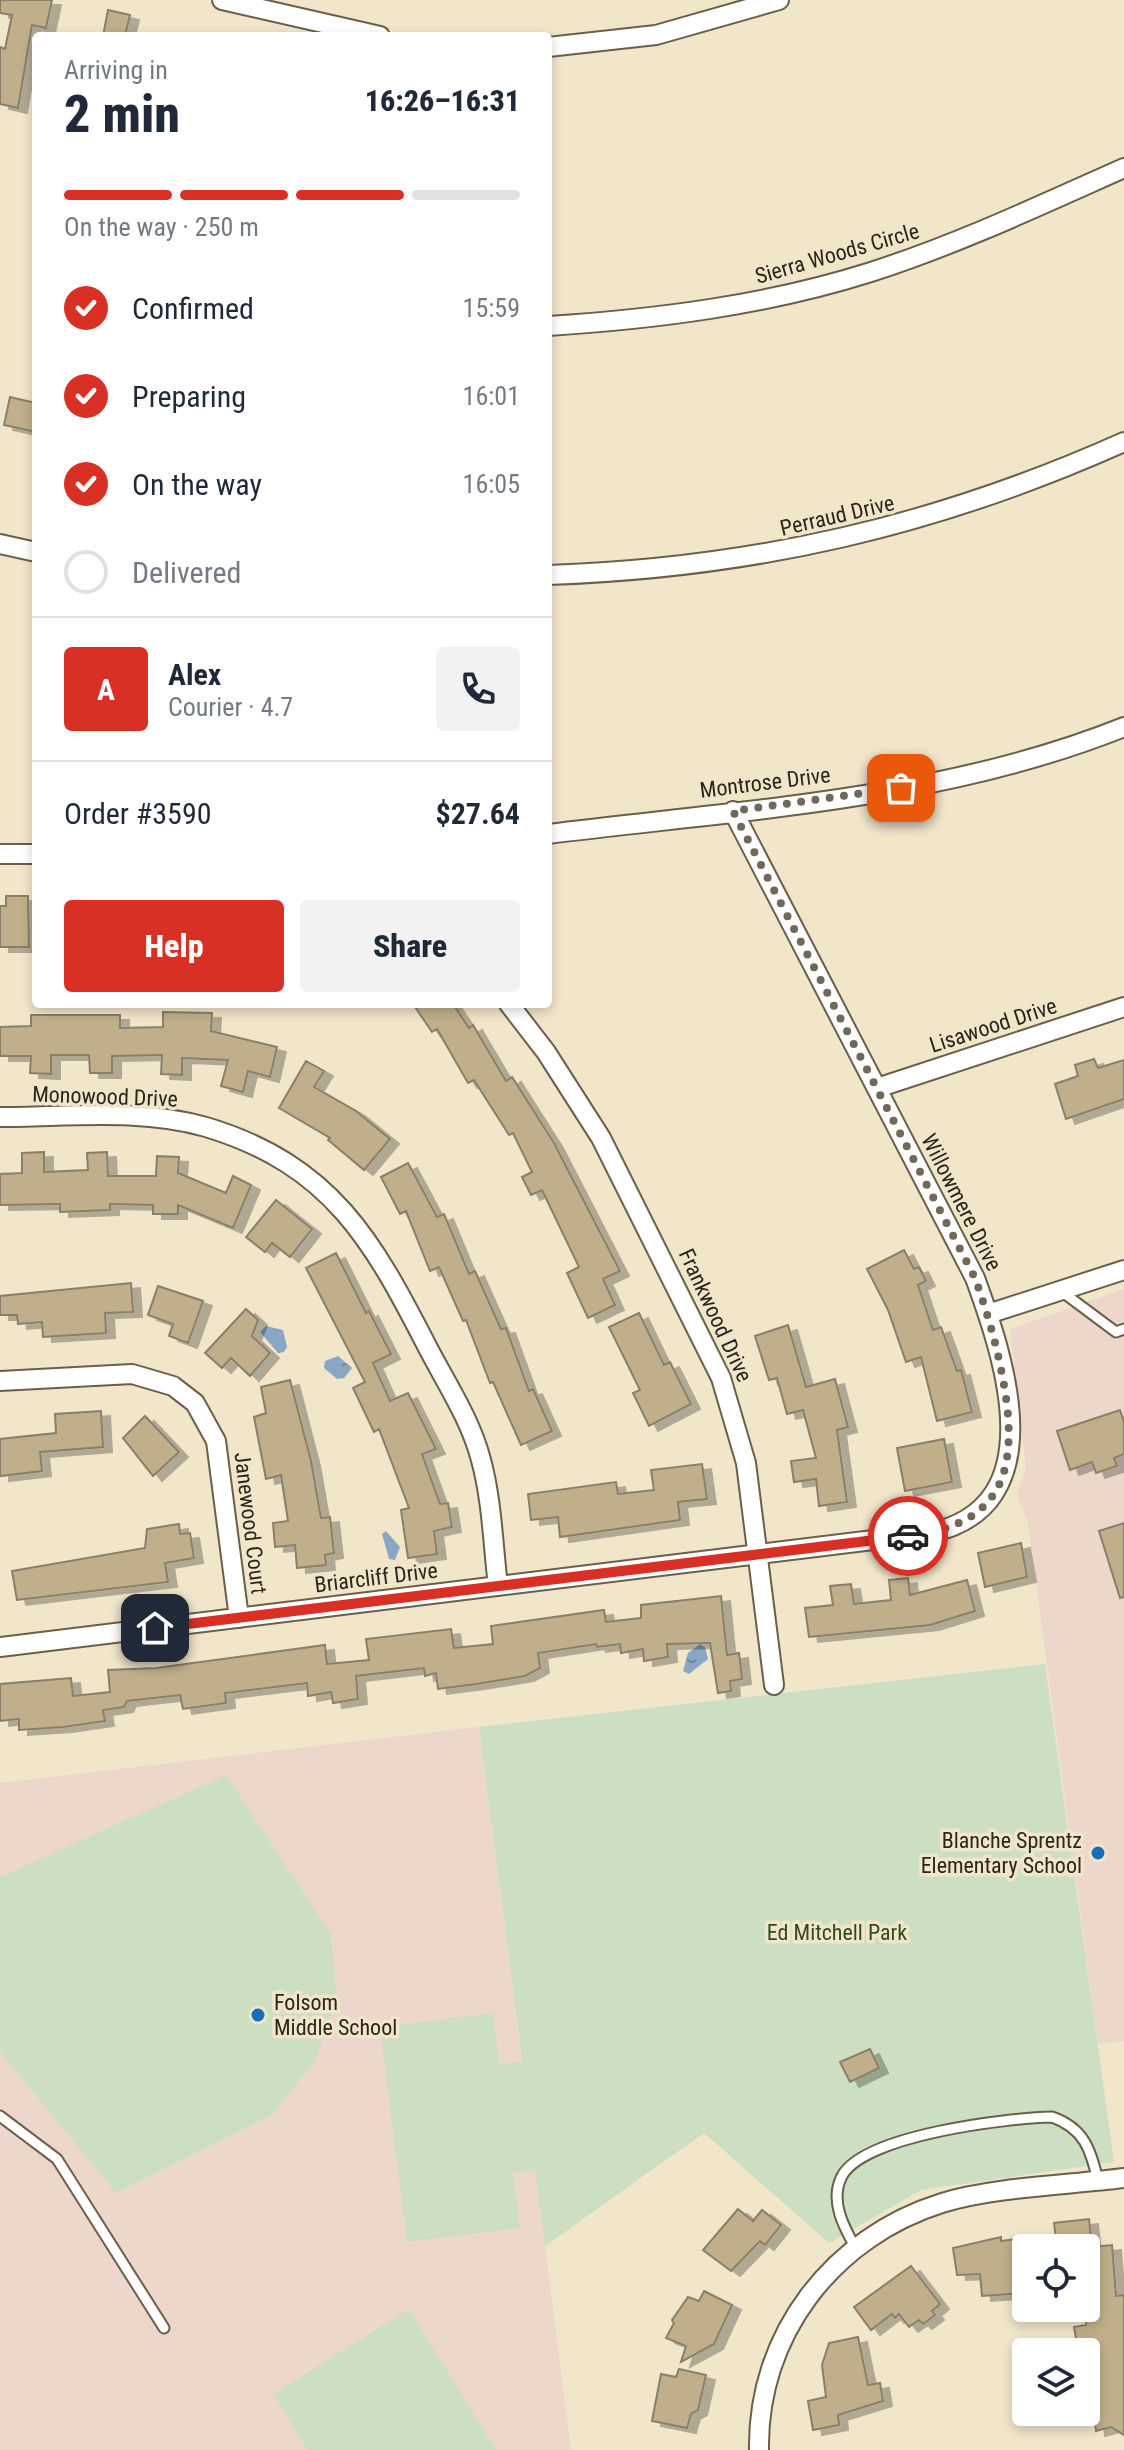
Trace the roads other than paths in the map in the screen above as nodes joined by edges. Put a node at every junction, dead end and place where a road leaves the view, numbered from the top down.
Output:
1 (222, 0) edge
2 (779, 0) edge
3 (362, 32) edge
4 (552, 47) edge
5 (1124, 168) edge
6 (552, 326) edge
7 (1124, 442) edge
8 (0, 544) edge
9 (32, 551) edge
10 (552, 575) edge
11 (1124, 727) edge
12 (733, 811) junction
13 (552, 834) edge
14 (0, 854) edge
15 (32, 854) edge
16 (1124, 1007) edge
17 (512, 1008) edge
18 (877, 1088) junction
19 (0, 1117) edge
20 (1124, 1270) edge
21 (1061, 1291) junction
22 (988, 1314) junction
23 (1124, 1329) edge
24 (0, 1381) edge
25 (758, 1554) junction
26 (498, 1586) junction
27 (239, 1618) junction
28 (0, 1647) edge
29 (774, 1685) dead end
30 (0, 2116) edge
31 (1124, 2178) edge
32 (1098, 2181) junction
33 (855, 2247) junction
34 (164, 2328) dead end
35 (759, 2450) edge

1 - 3 street
2 - 4 street
5 - 6 street, Sierra Woods Circle
7 - 10 street, Perraud Drive
8 - 9 street
11 - 12 street, Montrose Drive
12 - 13 street, Montrose Drive
12 - 18 street, Willowmere Drive
14 - 15 street
16 - 18 street, Lisawood Drive
17 - 25 street, Frankwood Drive
18 - 22 street, Willowmere Drive
19 - 26 street, Monowood Drive
20 - 21 street
21 - 22 street
21 - 23 lane
22 - 25 street, Willowmere Drive
24 - 27 street, Janewood Court
25 - 26 street, Briarcliff Drive
25 - 29 street, Frankwood Drive
26 - 27 street, Briarcliff Drive
27 - 28 street, Briarcliff Drive
30 - 34 lane
31 - 32 street
32 - 33 street
32 - 33 lane
33 - 35 street

